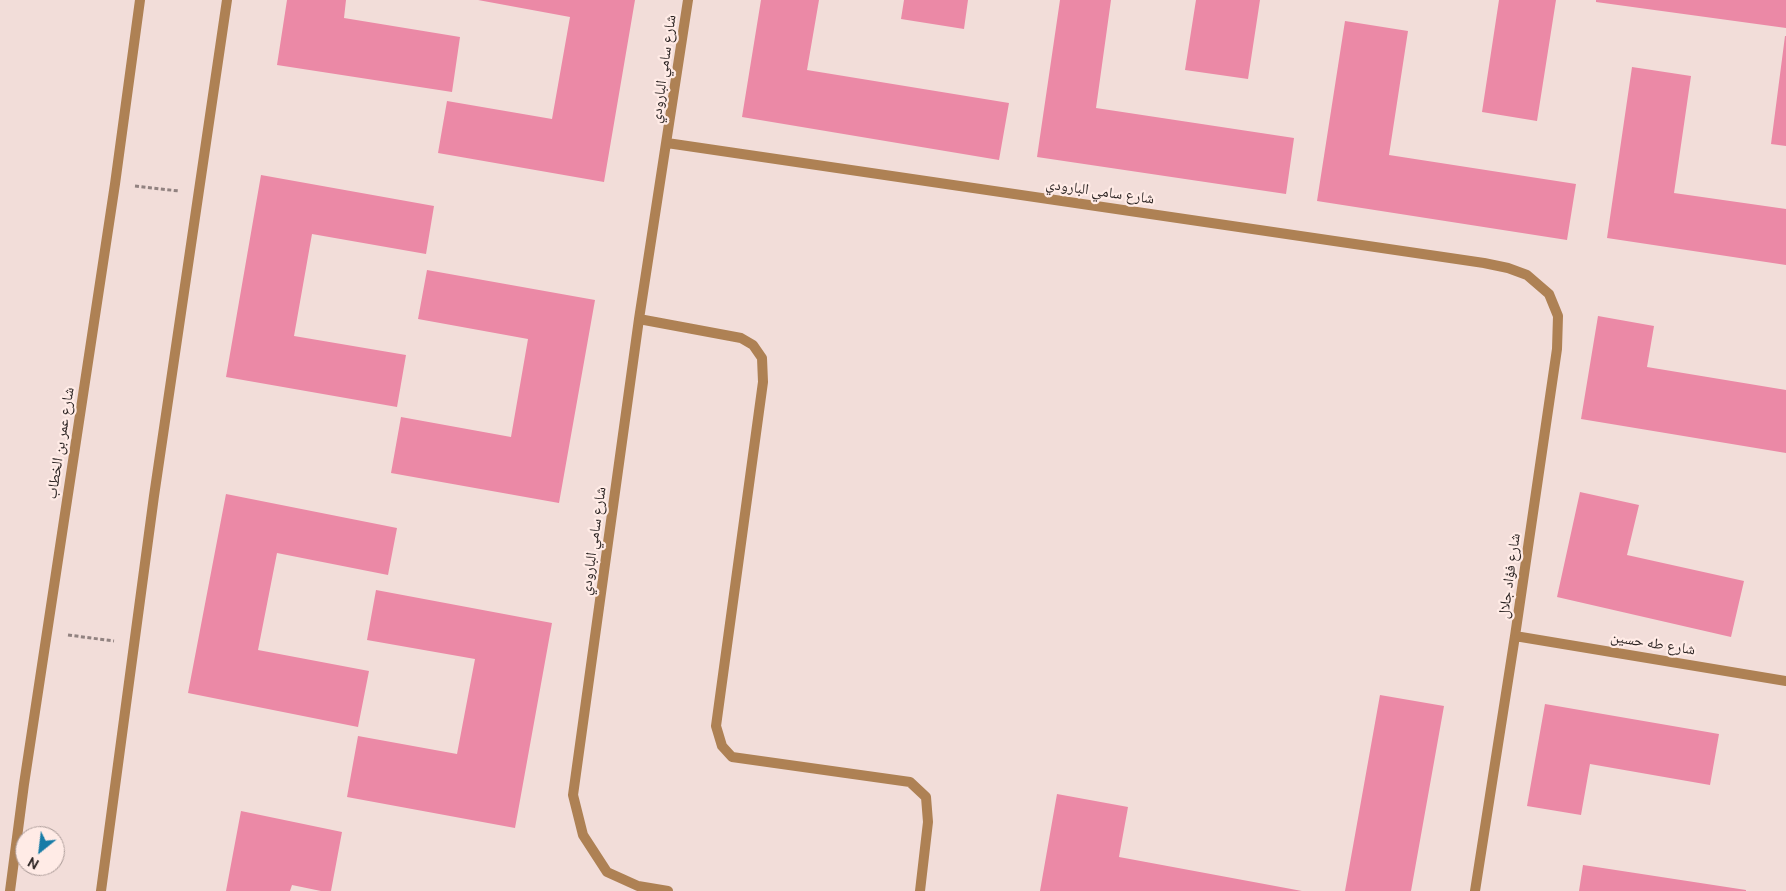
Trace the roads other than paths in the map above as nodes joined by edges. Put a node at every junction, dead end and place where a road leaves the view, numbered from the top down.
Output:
1 (140, 0) edge
2 (227, 0) edge
3 (688, 0) edge
4 (667, 143) junction
5 (1528, 275) joint
6 (639, 319) junction
7 (1515, 636) junction
8 (1786, 681) edge
9 (10, 891) edge
10 (102, 891) edge
11 (668, 891) edge
12 (920, 891) edge
13 (1475, 891) edge

1 - 9 street, شارع عمر بن الخطاب
2 - 10 street
3 - 4 street, شارع سامي البارودي
4 - 5 street, شارع سامي البارودي
4 - 6 street, شارع سامي البارودي
5 - 7 street, شارع فؤاد جلال
6 - 11 street, شارع سامي البارودي
6 - 12 street
7 - 8 street, شارع طه حسين
7 - 13 street, شارع فؤاد جلال

